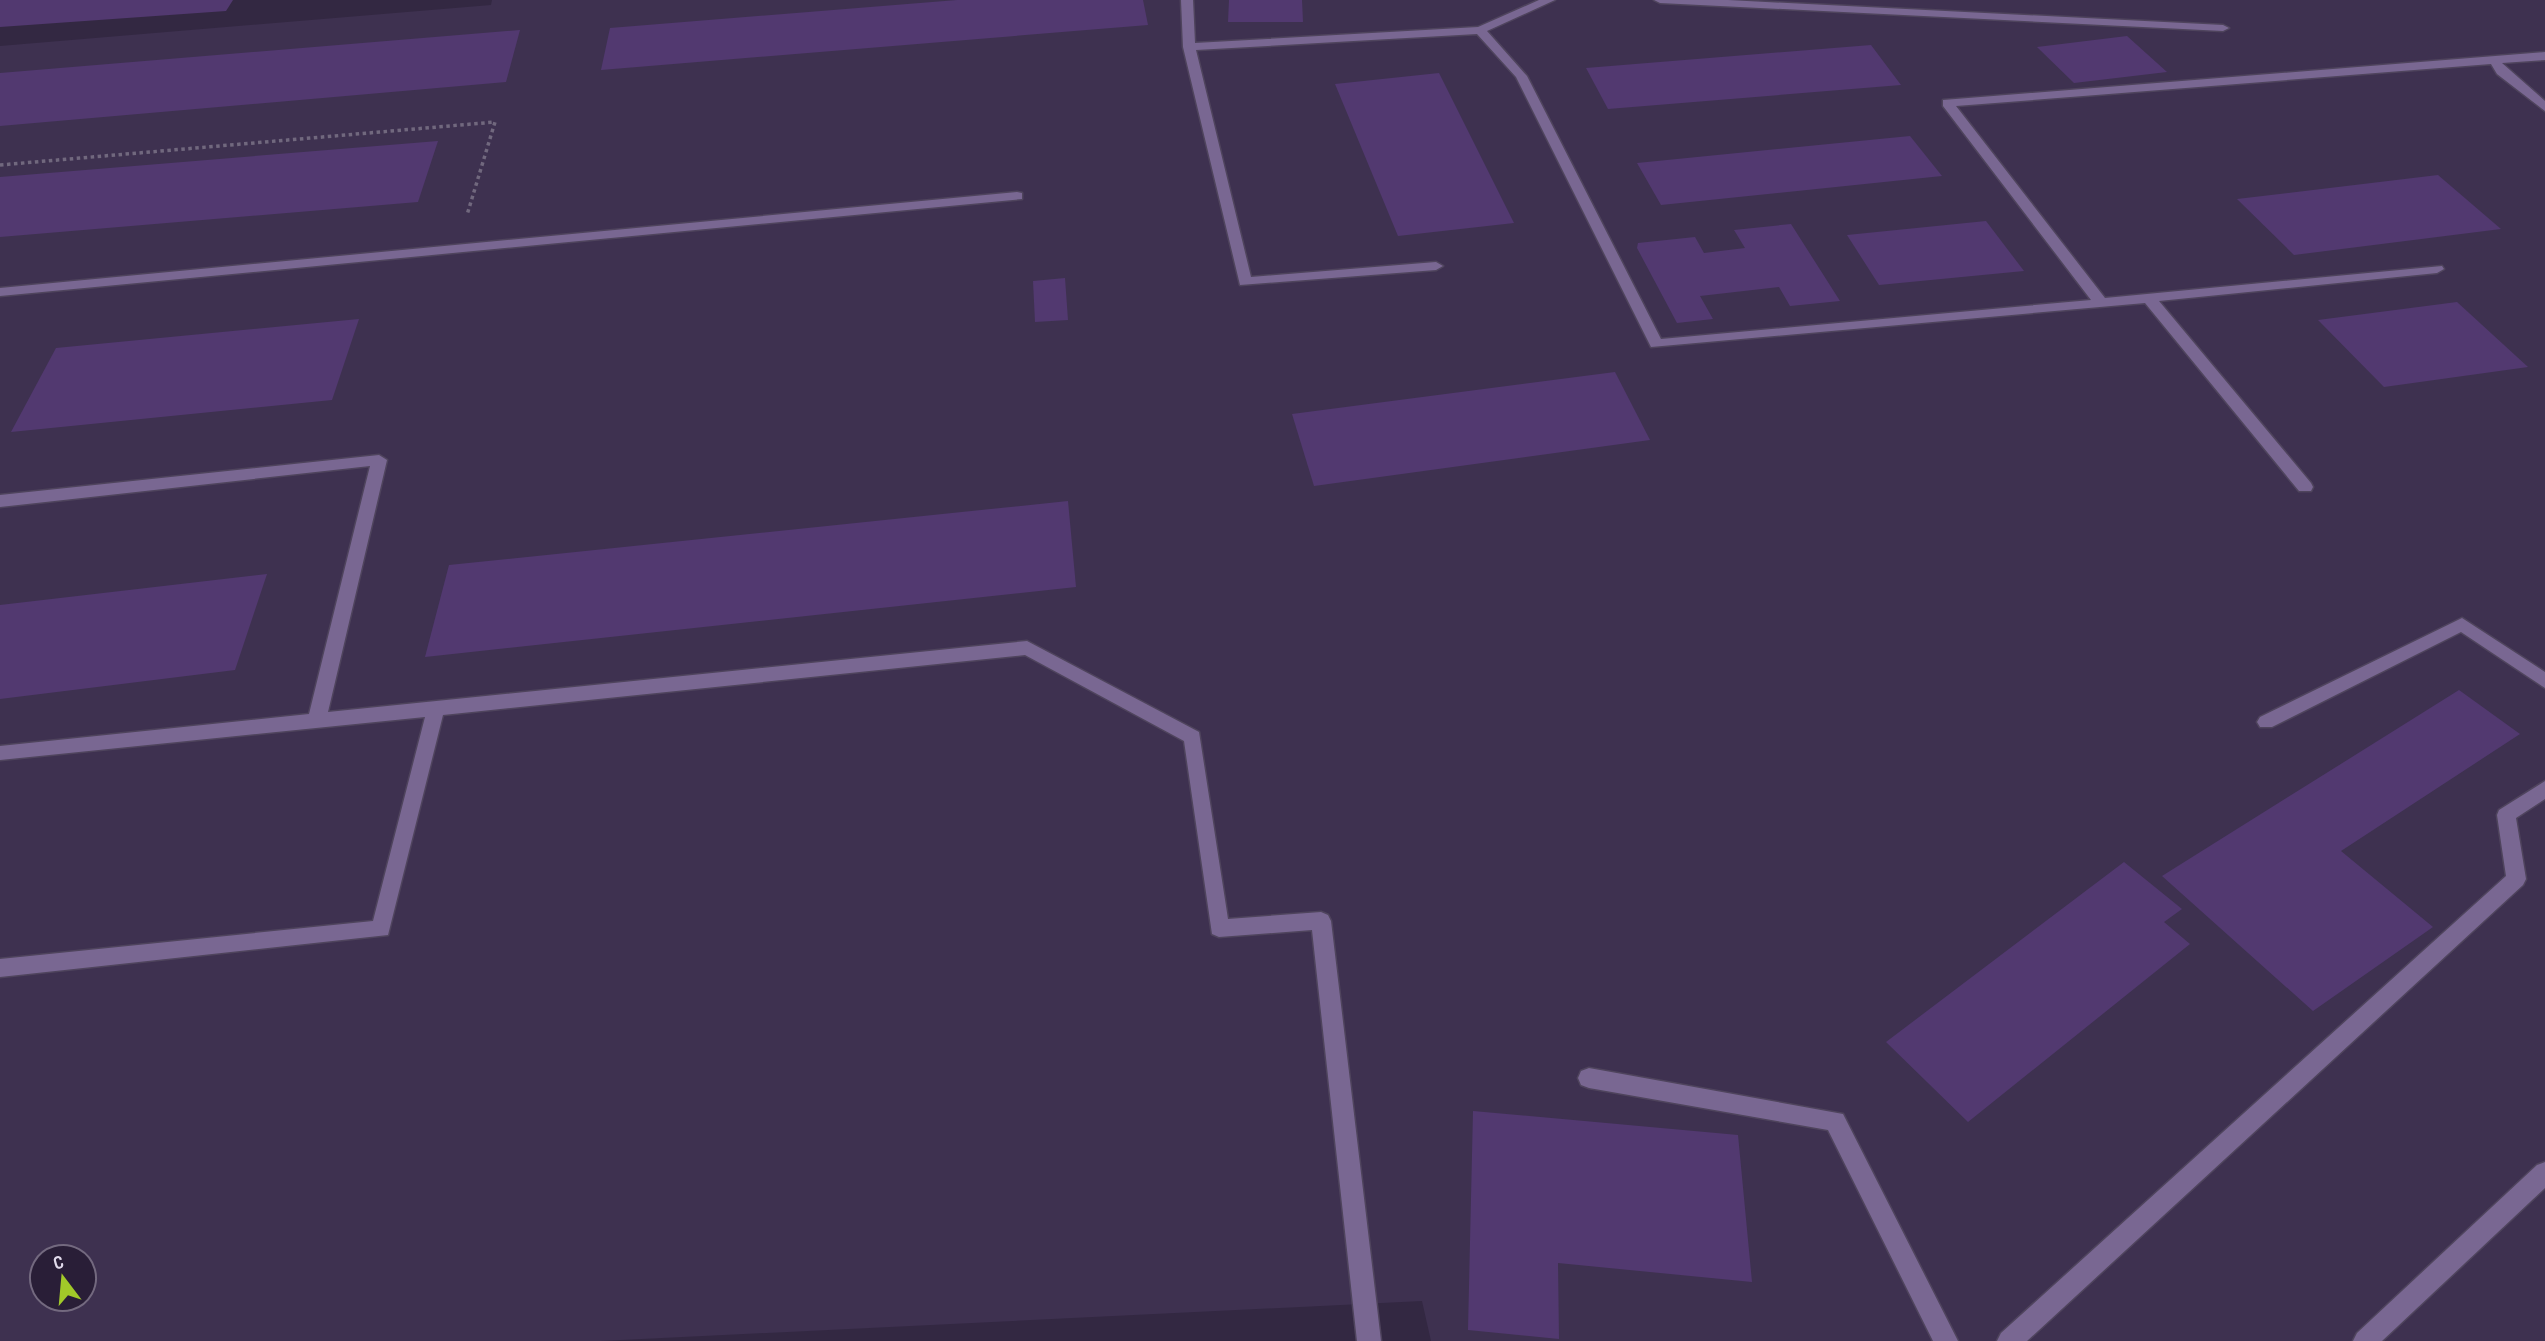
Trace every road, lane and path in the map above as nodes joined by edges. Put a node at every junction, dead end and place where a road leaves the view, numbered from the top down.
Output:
1 (1187, 0) edge
2 (1549, 0) edge
3 (1660, 0) edge
4 (2222, 27) dead end
5 (1480, 30) junction
6 (1189, 47) junction
7 (2545, 56) edge
8 (2493, 58) junction
9 (2545, 107) edge
10 (0, 165) edge
11 (1017, 196) dead end
12 (456, 249) junction
13 (1436, 266) dead end
14 (2437, 269) dead end
15 (0, 292) edge
16 (2149, 298) junction
17 (2101, 303) junction
18 (2305, 487) dead end
19 (0, 501) edge
20 (2545, 681) edge
21 (436, 708) junction
22 (317, 720) junction
23 (2266, 722) dead end
24 (0, 753) edge
25 (2545, 789) edge
26 (0, 968) edge
27 (1589, 1079) dead end
28 (2545, 1173) edge
29 (1369, 1341) edge
30 (1946, 1341) edge
31 (2009, 1341) edge
32 (2365, 1341) edge

1 - 6 lane
2 - 5 lane
3 - 4 lane
5 - 6 lane
5 - 17 lane
6 - 13 lane
7 - 8 lane
8 - 9 lane
8 - 17 lane
10 - 12 path
11 - 12 lane
12 - 15 lane
14 - 16 lane
16 - 17 lane
16 - 18 lane
19 - 22 lane
20 - 23 lane
21 - 22 lane
21 - 26 lane
21 - 29 lane
22 - 24 lane
25 - 31 lane
27 - 30 lane
28 - 32 lane

